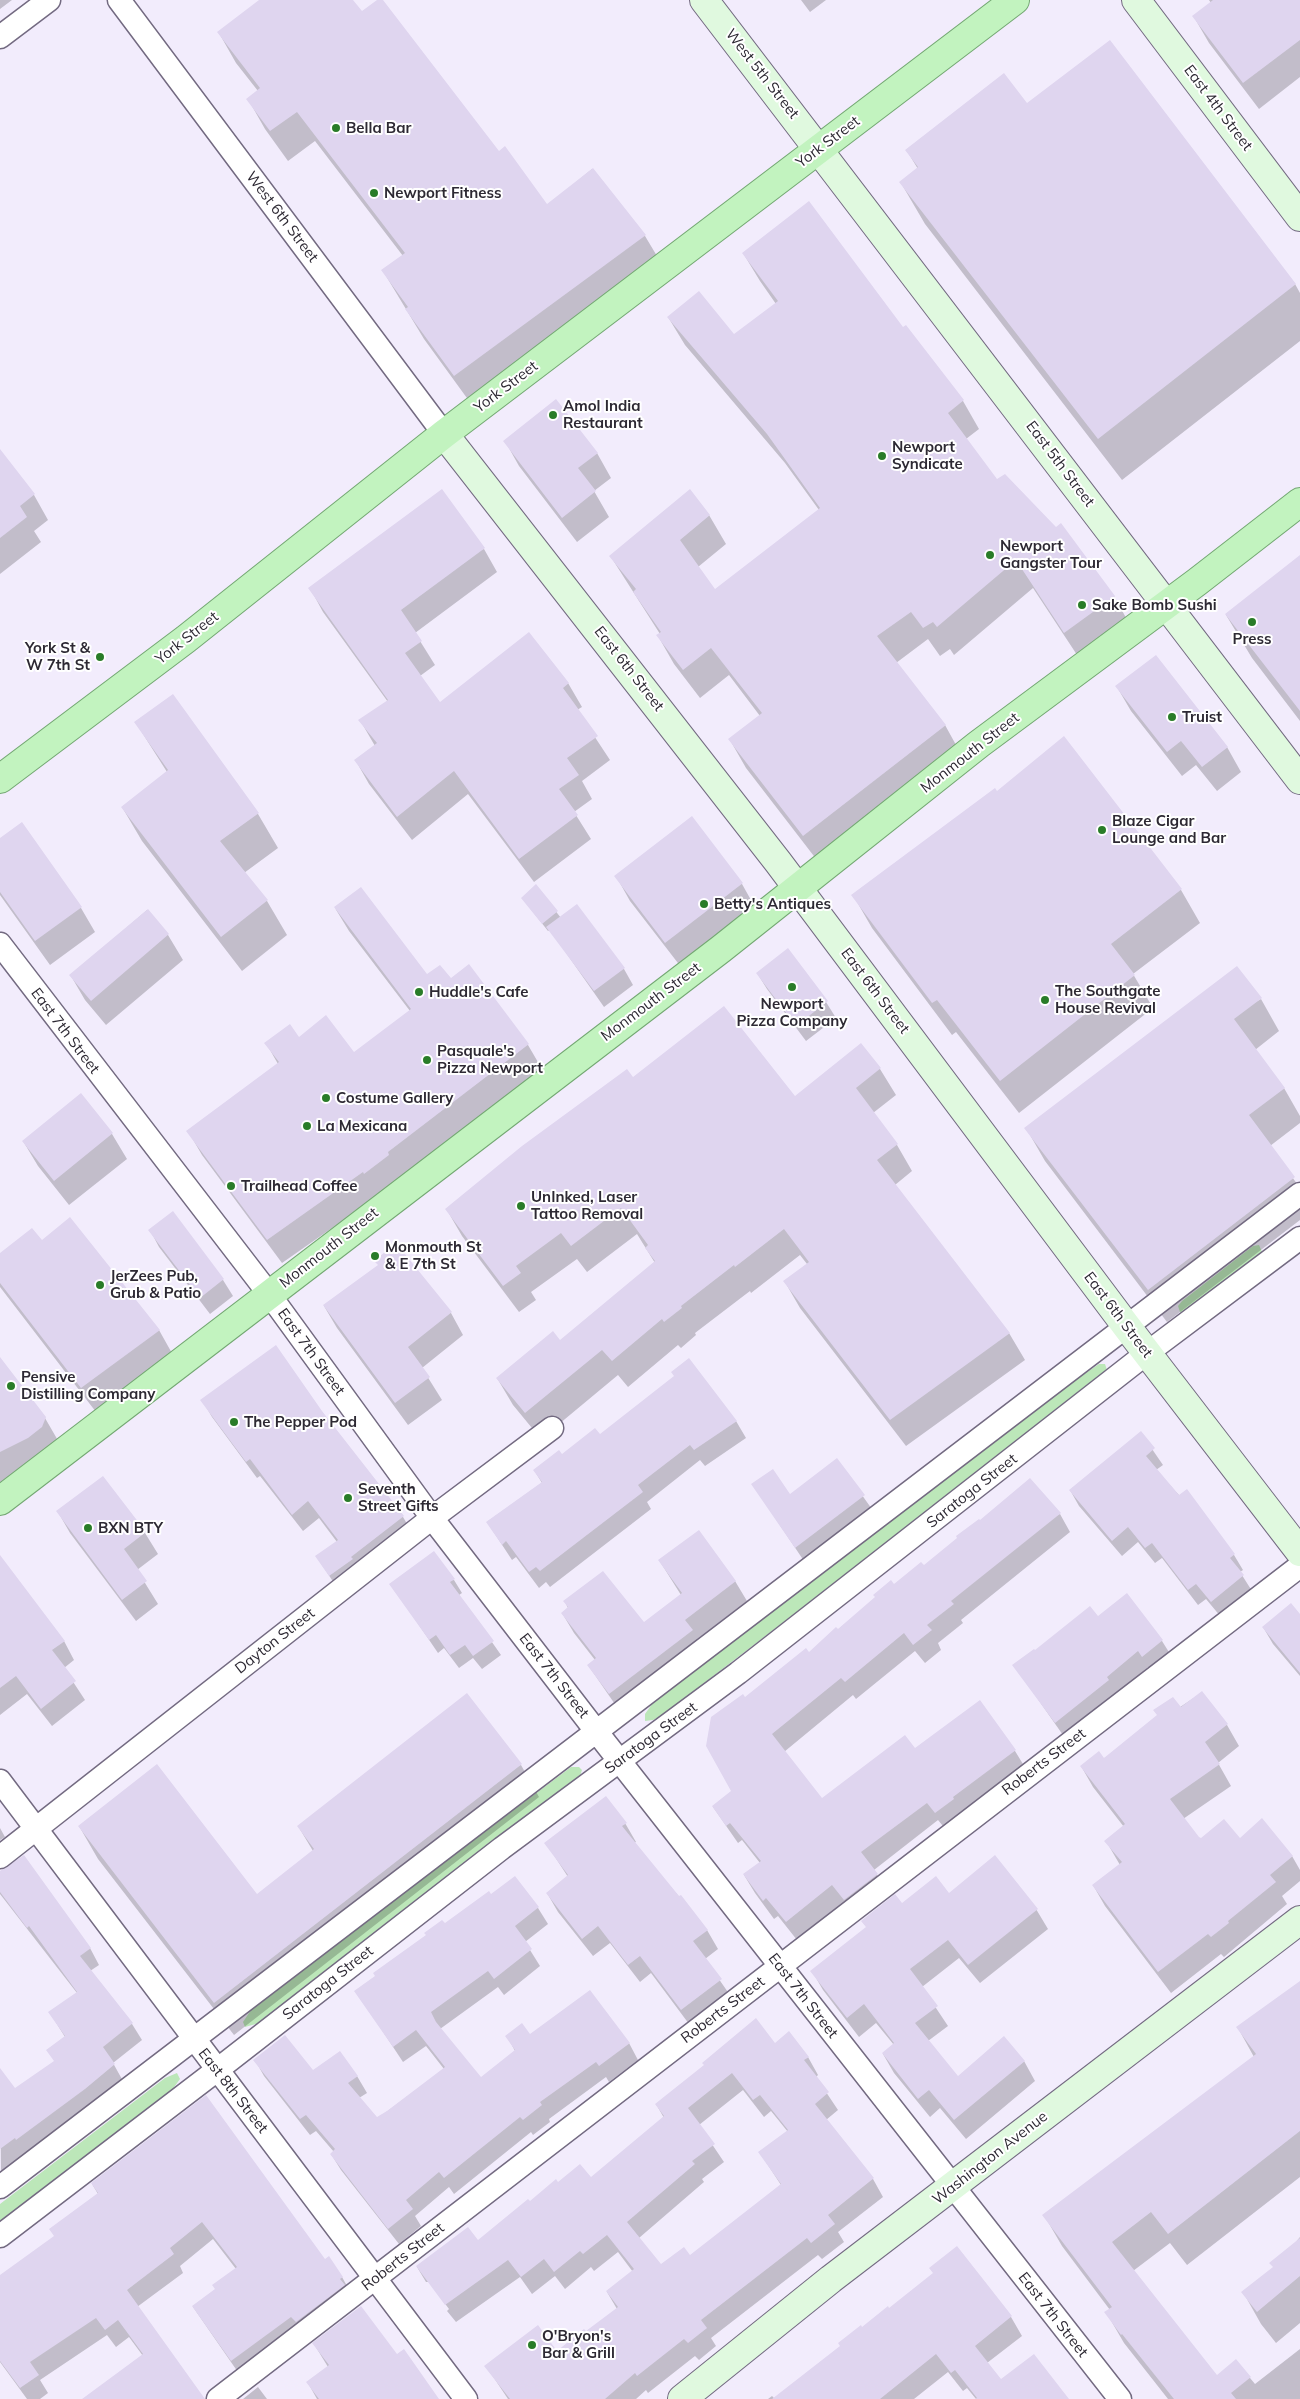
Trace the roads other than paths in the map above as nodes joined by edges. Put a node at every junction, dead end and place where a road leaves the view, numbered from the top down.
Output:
1 (48, 0) edge
2 (119, 0) edge
3 (704, 0) edge
4 (1015, 0) edge
5 (1136, 0) edge
6 (0, 37) edge
7 (819, 149) junction
8 (1300, 216) edge
9 (444, 434) junction
10 (1300, 502) edge
11 (1167, 605) junction
12 (0, 779) edge
13 (1300, 780) edge
14 (798, 889) junction
15 (0, 944) edge
16 (1300, 1194) edge
17 (1300, 1238) edge
18 (269, 1294) junction
19 (1127, 1327) junction
20 (1147, 1353) junction
21 (552, 1428) dead end
22 (0, 1500) edge
23 (432, 1518) junction
24 (1300, 1552) edge
25 (1300, 1566) edge
26 (596, 1731) junction
27 (620, 1760) junction
28 (0, 1781) edge
29 (37, 1829) junction
30 (0, 1857) edge
31 (1300, 1920) edge
32 (781, 1967) junction
33 (193, 2040) junction
34 (217, 2070) junction
35 (0, 2187) edge
36 (952, 2188) junction
37 (0, 2236) edge
38 (376, 2279) junction
39 (218, 2399) edge
40 (466, 2399) edge
41 (682, 2399) edge
42 (1120, 2399) edge

1 - 6 street
2 - 9 street, West 6th Street
3 - 7 street, West 5th Street
4 - 7 main road, York Street
5 - 8 street, East 4th Street
7 - 9 main road, York Street
7 - 11 street, East 5th Street
9 - 12 main road, York Street
9 - 14 street, East 6th Street
10 - 11 main road, Monmouth Street
11 - 13 street, East 5th Street
11 - 14 main road, Monmouth Street
14 - 18 main road, Monmouth Street
14 - 19 street, East 6th Street
15 - 18 street, East 7th Street
16 - 19 street
17 - 20 street, Saratoga Street
18 - 22 main road, Monmouth Street
18 - 23 street, East 7th Street
19 - 20 street, East 6th Street
19 - 26 street
20 - 24 street, East 6th Street
20 - 27 street, Saratoga Street
21 - 23 street, Dayton Street
23 - 26 street, East 7th Street
23 - 29 street, Dayton Street
25 - 32 street, Roberts Street
26 - 27 street, East 7th Street
26 - 33 street
27 - 32 street, East 7th Street
27 - 34 street, Saratoga Street
28 - 29 street, East 8th Street
29 - 30 street, Dayton Street
29 - 33 street, East 8th Street
31 - 36 street, Washington Avenue
32 - 36 street, East 7th Street
32 - 38 street, Roberts Street
33 - 34 street, East 8th Street
33 - 35 street
34 - 37 street, Saratoga Street
34 - 38 street, East 8th Street
36 - 41 street, Washington Avenue
36 - 42 street, East 7th Street
38 - 39 street, Roberts Street
38 - 40 street, East 8th Street

